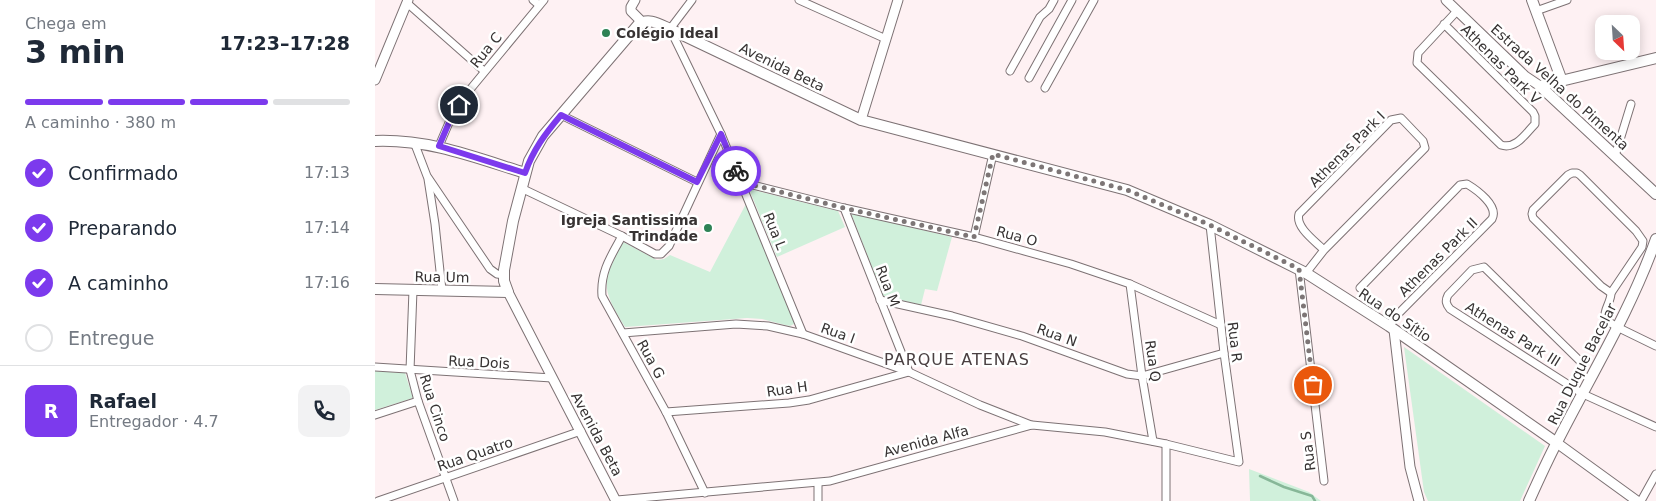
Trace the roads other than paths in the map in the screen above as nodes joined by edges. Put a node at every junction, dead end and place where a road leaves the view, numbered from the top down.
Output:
1 (533, 0) edge
2 (635, 0) edge
3 (692, 0) edge
4 (799, 0) edge
5 (898, 0) edge
6 (1054, 0) edge
7 (1072, 0) edge
8 (1094, 0) edge
9 (1446, 0) edge
10 (1532, 0) edge
11 (1567, 0) edge
12 (408, 2) edge
13 (541, 3) edge
14 (1457, 11) junction
15 (1536, 11) junction
16 (642, 22) junction
17 (1444, 24) junction
18 (670, 29) junction
19 (886, 39) junction
20 (1656, 58) edge
21 (484, 71) junction
22 (1009, 71) dead end
23 (1029, 78) dead end
24 (375, 80) edge
25 (1562, 81) junction
26 (1540, 86) junction
27 (1045, 88) dead end
28 (1631, 104) dead end
29 (561, 115) junction
30 (861, 120) junction
31 (721, 134) junction
32 (375, 141) edge
33 (414, 142) junction
34 (439, 146) junction
35 (993, 154) junction
36 (1615, 156) junction
37 (525, 173) junction
38 (427, 176) junction
39 (697, 182) junction
40 (741, 182) junction
41 (521, 188) junction
42 (1656, 194) edge
43 (844, 208) junction
44 (1210, 225) junction
45 (622, 236) junction
46 (974, 237) junction
47 (1656, 239) edge
48 (1324, 250) junction
49 (1652, 262) edge
50 (1303, 271) junction
51 (503, 275) junction
52 (1130, 284) junction
53 (1360, 288) dead end
54 (375, 289) edge
55 (413, 290) junction
56 (442, 290) junction
57 (508, 292) junction
58 (1611, 293) junction
59 (880, 300) junction
60 (1221, 325) junction
61 (1391, 328) junction
62 (1617, 328) junction
63 (623, 332) junction
64 (803, 334) junction
65 (1656, 346) edge
66 (1224, 353) junction
67 (1583, 365) dead end
68 (375, 367) edge
69 (410, 370) junction
70 (909, 372) junction
71 (1142, 376) junction
72 (552, 378) junction
73 (1583, 394) junction
74 (417, 401) junction
75 (666, 412) junction
76 (375, 415) edge
77 (1032, 425) junction
78 (1656, 427) edge
79 (581, 431) junction
80 (1153, 441) junction
81 (1557, 443) junction
82 (1166, 444) junction
83 (1239, 462) joint
84 (1656, 474) edge
85 (445, 478) junction
86 (1324, 482) dead end
87 (818, 483) junction
88 (705, 493) junction
89 (378, 501) edge
90 (454, 501) edge
91 (617, 501) edge
92 (818, 501) edge
93 (1166, 501) edge
94 (1419, 501) edge
95 (1529, 501) edge
96 (1637, 501) edge
97 (1641, 501) edge

1 - 13 street
2 - 16 street
3 - 18 street
4 - 19 street
5 - 19 street
6 - 22 street
7 - 23 street
8 - 27 street
9 - 14 street, Estrada Velha do Pimenta
10 - 15 main road
11 - 15 street
12 - 21 street
12 - 24 street
13 - 21 street, Rua C
14 - 17 street, Athenas Park V
14 - 26 street, Estrada Velha do Pimenta
15 - 25 main road
16 - 18 main road, Avenida Beta
16 - 29 main road, Avenida Beta
17 - 17 street, Athenas Park V
18 - 30 main road, Avenida Beta
18 - 31 street, Rua L
19 - 30 street
20 - 25 main road
21 - 34 street, Rua C
25 - 26 main road
26 - 36 main road, Estrada Velha do Pimenta
28 - 36 street
29 - 37 main road, Avenida Beta
29 - 39 street
30 - 35 main road, Avenida Beta
31 - 39 street
31 - 40 street, Rua L
32 - 33 main road
33 - 34 main road
33 - 38 street
34 - 37 main road
35 - 44 main road, Avenida Beta
35 - 46 street
36 - 42 main road, Estrada Velha do Pimenta
37 - 41 main road, Avenida Beta
38 - 51 street
38 - 56 street
39 - 45 street
40 - 43 street, Rua O
40 - 64 street, Rua L
41 - 45 street
41 - 51 main road, Avenida Beta
43 - 46 street, Rua O
43 - 59 street, Rua M
44 - 50 main road, Rua do Sítio
44 - 60 street, Rua R
45 - 63 street, Rua G
46 - 52 street, Rua O
47 - 49 main road, Rua Duque Bacelar
48 - 48 street, Athenas Park I
48 - 50 street, Athenas Park I
49 - 62 main road, Rua Duque Bacelar
50 - 61 main road, Rua do Sítio
50 - 86 street, Rua S
51 - 57 main road, Avenida Beta
52 - 60 street, Rua O
52 - 71 street, Rua Q
53 - 61 street, Athenas Park II
54 - 55 main road, Rua Um
55 - 56 main road, Rua Um
55 - 69 street, Rua Cinco
56 - 57 main road, Rua Um
57 - 72 street, Avenida Beta
58 - 58 street
58 - 62 street
59 - 70 street, Rua M
59 - 71 street, Rua N
60 - 66 street, Rua R
61 - 81 main road, Rua do Sítio
61 - 94 street
62 - 65 street
62 - 73 main road, Rua Duque Bacelar
63 - 64 street, Rua I
63 - 75 street, Rua G
64 - 70 street, Rua I
66 - 71 street, Rua N
66 - 83 street, Rua R
67 - 73 street, Athenas Park III
68 - 69 street, Rua Dois
69 - 72 street, Rua Dois
69 - 74 street, Rua Cinco
70 - 75 street, Rua H
70 - 77 street, Rua I
71 - 80 street, Rua Q
72 - 79 street, Avenida Beta
73 - 78 street
73 - 81 main road, Rua Duque Bacelar
74 - 76 street
74 - 85 street, Rua Cinco
75 - 88 street, Rua G
77 - 80 street, Avenida Alfa
77 - 87 street, Avenida Alfa
79 - 85 street, Rua Quatro
79 - 91 street, Avenida Beta
80 - 82 street, Avenida Alfa
81 - 95 main road, Rua Duque Bacelar
81 - 96 street
82 - 83 street, Avenida Alfa
82 - 93 street
84 - 97 street
85 - 89 street, Rua Quatro
85 - 90 street, Rua Cinco
87 - 88 street, Avenida Alfa
87 - 92 street
88 - 91 street, Avenida Alfa

